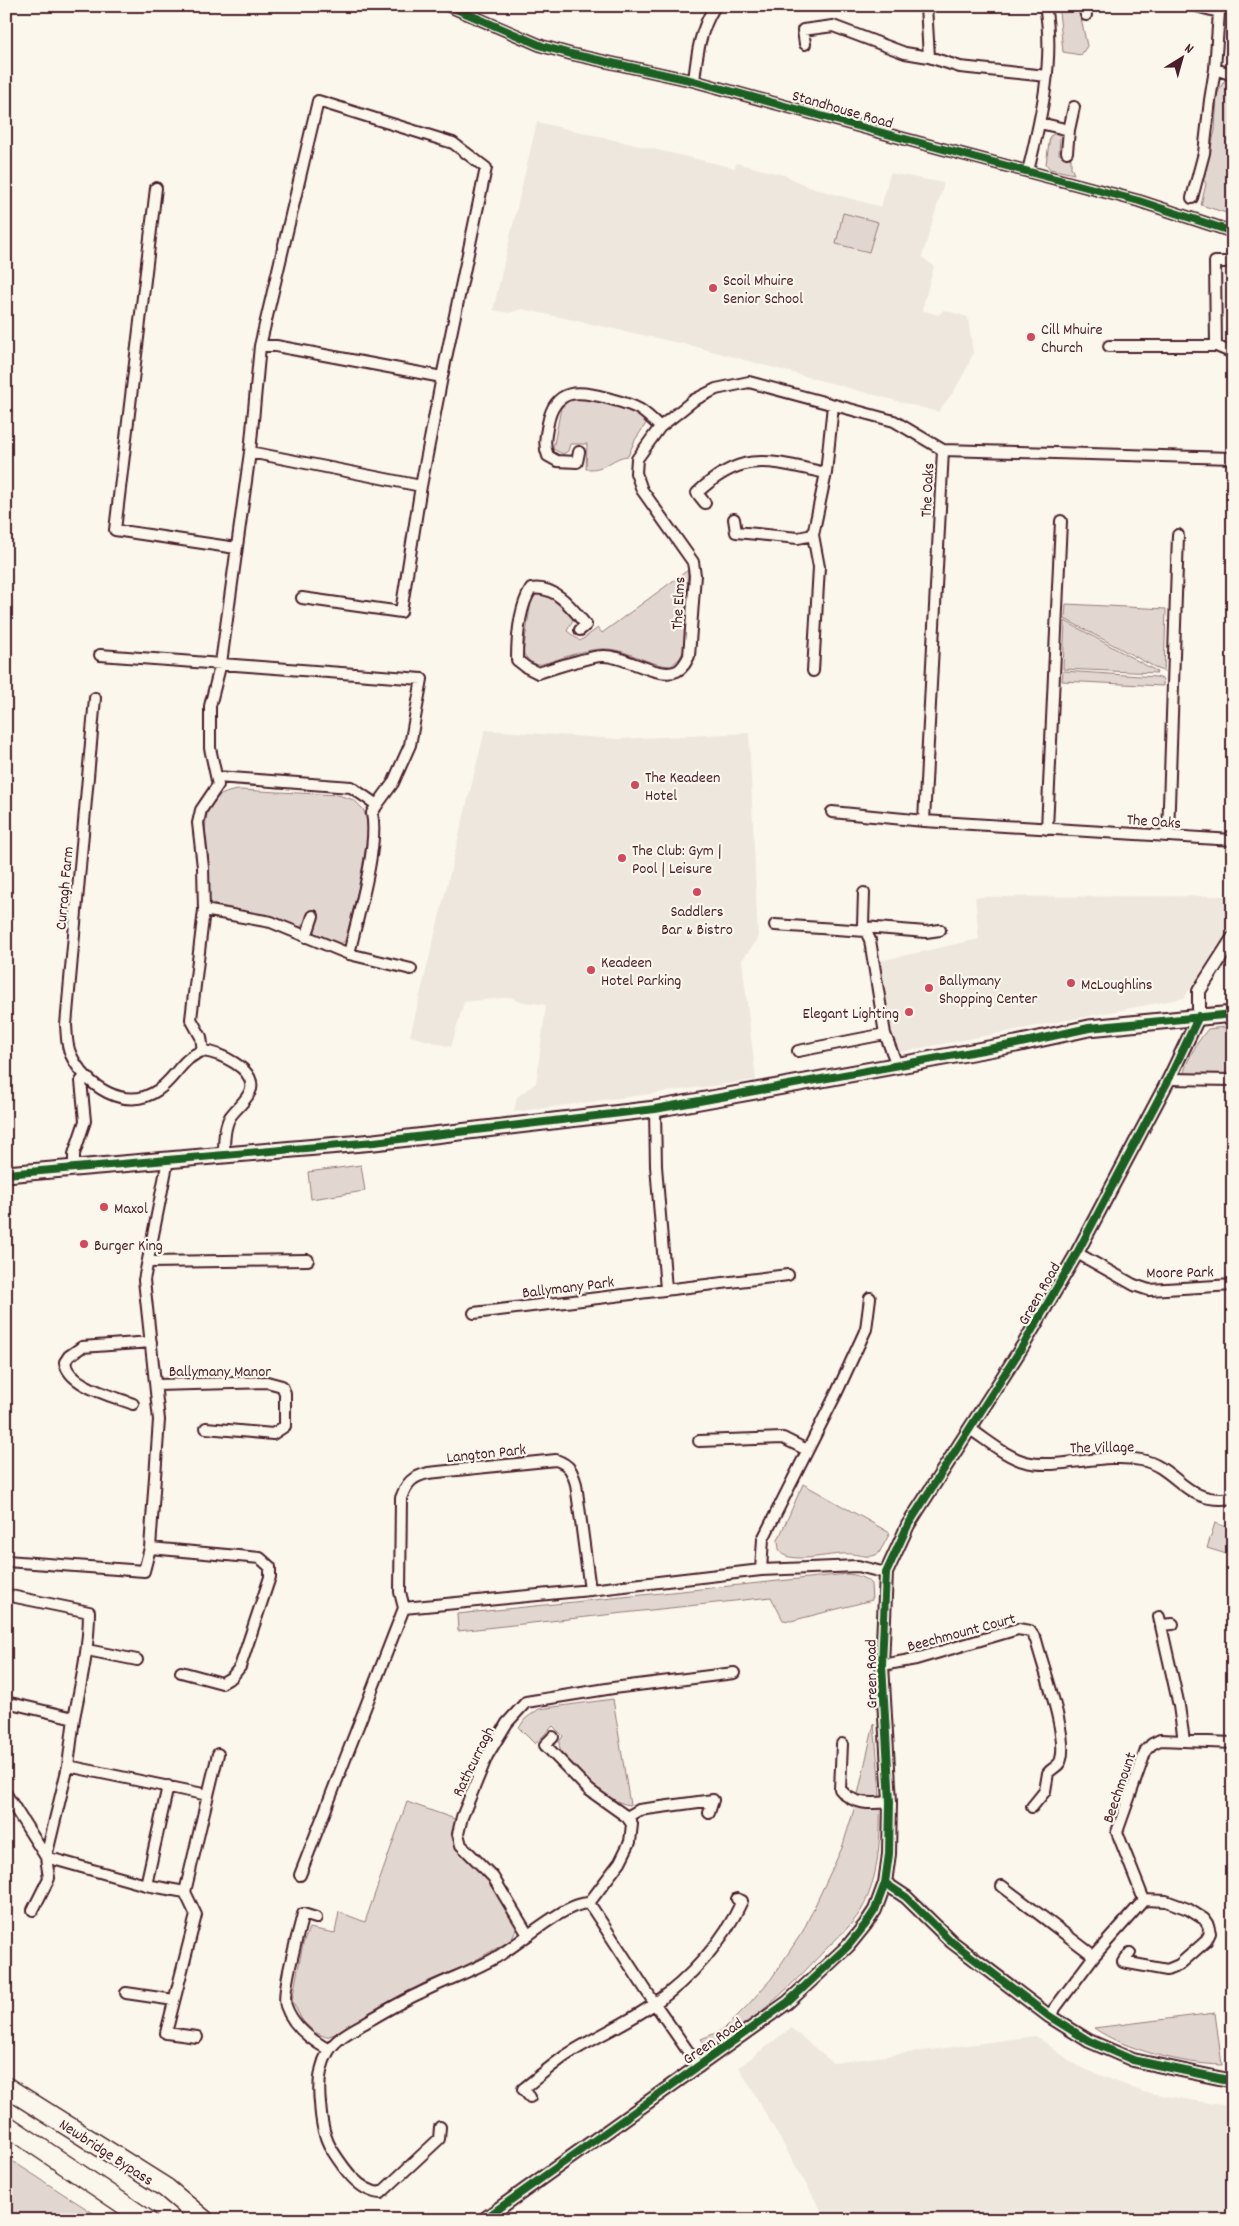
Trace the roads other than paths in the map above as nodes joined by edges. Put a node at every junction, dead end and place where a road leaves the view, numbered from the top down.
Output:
1 (449, 6) edge
2 (715, 6) edge
3 (926, 6) edge
4 (1045, 6) edge
5 (1196, 6) edge
6 (469, 10) edge
7 (805, 44) dead end
8 (929, 57) junction
9 (1216, 69) junction
10 (1233, 75) edge
11 (1046, 76) junction
12 (694, 81) junction
13 (1074, 107) dead end
14 (1040, 123) junction
15 (1069, 130) junction
16 (1067, 152) dead end
17 (1028, 171) junction
18 (156, 188) dead end
19 (1192, 198) dead end
20 (1233, 232) edge
21 (1225, 262) dead end
22 (260, 346) junction
23 (1109, 346) dead end
24 (1216, 346) junction
25 (1233, 353) edge
26 (442, 376) junction
27 (833, 405) junction
28 (660, 426) junction
29 (943, 450) junction
30 (250, 452) junction
31 (579, 452) dead end
32 (1233, 458) edge
33 (826, 474) junction
34 (421, 486) junction
35 (705, 503) dead end
36 (734, 519) dead end
37 (1061, 521) dead end
38 (812, 535) junction
39 (1178, 535) dead end
40 (236, 548) junction
41 (302, 598) dead end
42 (580, 630) dead end
43 (100, 655) dead end
44 (221, 663) junction
45 (813, 671) dead end
46 (95, 698) dead end
47 (217, 777) junction
48 (377, 805) junction
49 (832, 812) dead end
50 (924, 821) junction
51 (1047, 829) junction
52 (1168, 835) junction
53 (1233, 840) edge
54 (864, 893) dead end
55 (204, 910) junction
56 (313, 916) dead end
57 (775, 926) dead end
58 (865, 929) junction
59 (940, 930) dead end
60 (306, 937) junction
61 (1233, 938) edge
62 (349, 954) junction
63 (411, 970) dead end
64 (1233, 1014) edge
65 (1199, 1016) junction
66 (884, 1034) junction
67 (203, 1051) junction
68 (798, 1051) dead end
69 (897, 1065) junction
70 (85, 1077) junction
71 (1169, 1079) junction
72 (1233, 1080) edge
73 (655, 1108) junction
74 (224, 1155) junction
75 (168, 1160) junction
76 (74, 1167) junction
77 (6, 1174) edge
78 (1077, 1253) junction
79 (308, 1260) dead end
80 (148, 1262) junction
81 (788, 1275) dead end
82 (1233, 1285) edge
83 (666, 1288) junction
84 (870, 1298) dead end
85 (474, 1313) dead end
86 (151, 1342) junction
87 (156, 1385) junction
88 (133, 1404) dead end
89 (206, 1428) dead end
90 (970, 1429) junction
91 (699, 1441) dead end
92 (807, 1450) junction
93 (1233, 1498) edge
94 (150, 1548) junction
95 (6, 1561) edge
96 (761, 1570) junction
97 (886, 1573) junction
98 (590, 1590) junction
99 (6, 1595) edge
100 (404, 1608) junction
101 (1173, 1624) dead end
102 (87, 1650) junction
103 (137, 1660) dead end
104 (882, 1665) junction
105 (181, 1672) dead end
106 (734, 1673) dead end
107 (6, 1702) edge
108 (74, 1718) junction
109 (553, 1737) dead end
110 (1184, 1741) junction
111 (842, 1744) dead end
112 (1232, 1745) edge
113 (218, 1754) dead end
114 (68, 1766) junction
115 (168, 1786) junction
116 (6, 1794) edge
117 (208, 1795) junction
118 (890, 1802) junction
119 (1032, 1807) dead end
120 (709, 1813) dead end
121 (627, 1817) junction
122 (46, 1857) junction
123 (300, 1875) dead end
124 (885, 1883) junction
125 (146, 1885) junction
126 (1002, 1886) dead end
127 (185, 1892) junction
128 (737, 1898) dead end
129 (1144, 1900) junction
130 (589, 1903) junction
131 (33, 1910) dead end
132 (316, 1918) dead end
133 (528, 1934) junction
134 (1130, 1953) dead end
135 (1094, 1956) junction
136 (126, 1993) dead end
137 (174, 2000) junction
138 (655, 2004) junction
139 (1049, 2016) junction
140 (197, 2037) dead end
141 (329, 2050) junction
142 (699, 2067) junction
143 (1233, 2081) edge
144 (6, 2087) edge
145 (523, 2089) dead end
146 (6, 2125) edge
147 (440, 2127) dead end
148 (147, 2220) edge
149 (204, 2220) edge
150 (483, 2220) edge

1 - 6 street, Standhouse Road
2 - 12 street
3 - 8 street
4 - 11 street
5 - 9 street
6 - 12 street, Standhouse Road
7 - 8 street
8 - 11 street
9 - 10 street
9 - 19 street
11 - 14 street
12 - 17 street, Standhouse Road
13 - 15 street
14 - 15 street
14 - 17 street
15 - 16 street
17 - 20 street, Standhouse Road
18 - 40 street
21 - 24 street
22 - 26 street
22 - 26 street
22 - 30 street
23 - 24 street
24 - 25 street
26 - 34 street
27 - 28 street, The Elms
27 - 29 street, The Elms
27 - 33 street
28 - 31 street
28 - 42 street, The Elms
29 - 32 street, The Oaks
29 - 50 street, The Oaks
30 - 34 street
30 - 40 street
33 - 35 street
33 - 38 street
34 - 41 street
36 - 38 street
37 - 51 street
38 - 45 street
39 - 52 street
40 - 44 street
43 - 44 street
44 - 47 street
44 - 48 street
46 - 70 street, Curragh Farm
47 - 48 street
47 - 55 street
48 - 62 street
49 - 50 street, The Oaks
50 - 51 street, The Oaks
51 - 52 street, The Oaks
52 - 53 street, The Oaks
54 - 58 street
55 - 60 street
55 - 67 street
56 - 60 street
57 - 58 street
58 - 59 street
58 - 66 street
60 - 62 street
61 - 65 street
62 - 63 street
64 - 65 main road
65 - 69 main road
65 - 71 street, Green Road
66 - 68 street
66 - 69 street
67 - 70 street, Curragh Farm
67 - 74 street
69 - 73 main road
70 - 76 street
71 - 72 street
71 - 78 street, Green Road
73 - 74 main road
73 - 83 street
74 - 75 main road
75 - 76 main road
75 - 80 street, Ballymany Manor
76 - 77 main road
78 - 82 street, Moore Park
78 - 90 street, Green Road
79 - 80 street
80 - 86 street, Ballymany Manor
81 - 83 street, Ballymany Park
83 - 85 street, Ballymany Park
84 - 92 street
86 - 87 street, Ballymany Manor
86 - 88 street
87 - 89 street, Ballymany Manor
87 - 94 street, Ballymany Manor
90 - 93 street, The Village
90 - 97 street, Green Road
91 - 92 street
92 - 96 street
94 - 95 street, Ballymany Manor
94 - 105 street
96 - 97 street
96 - 98 street
97 - 104 street, Green Road
98 - 100 street
98 - 100 street, Langton Park
99 - 102 street
100 - 123 street
101 - 110 street
102 - 103 street
102 - 108 street
104 - 118 street, Green Road
104 - 119 street, Beechmount Court
106 - 133 street, Rathcurragh
107 - 108 street
108 - 114 street
109 - 121 street
110 - 112 street, Beechmount
110 - 129 street, Beechmount
111 - 118 street
113 - 117 street
114 - 115 street
114 - 122 street
115 - 117 street
115 - 125 street
116 - 122 street
117 - 127 street
118 - 124 street, Green Road
120 - 121 street
121 - 130 street
122 - 125 street
122 - 131 street
124 - 139 street
124 - 142 street, Green Road
125 - 127 street
126 - 135 street
127 - 137 street
128 - 138 street
129 - 134 street
129 - 135 street
130 - 133 street
130 - 138 street
132 - 141 street
133 - 141 street
135 - 139 street
136 - 137 street
137 - 140 street
138 - 142 street
138 - 145 street
139 - 143 street
141 - 147 street
142 - 150 street, Green Road
144 - 149 highway, Newbridge Bypass
146 - 148 highway, Newbridge Bypass

